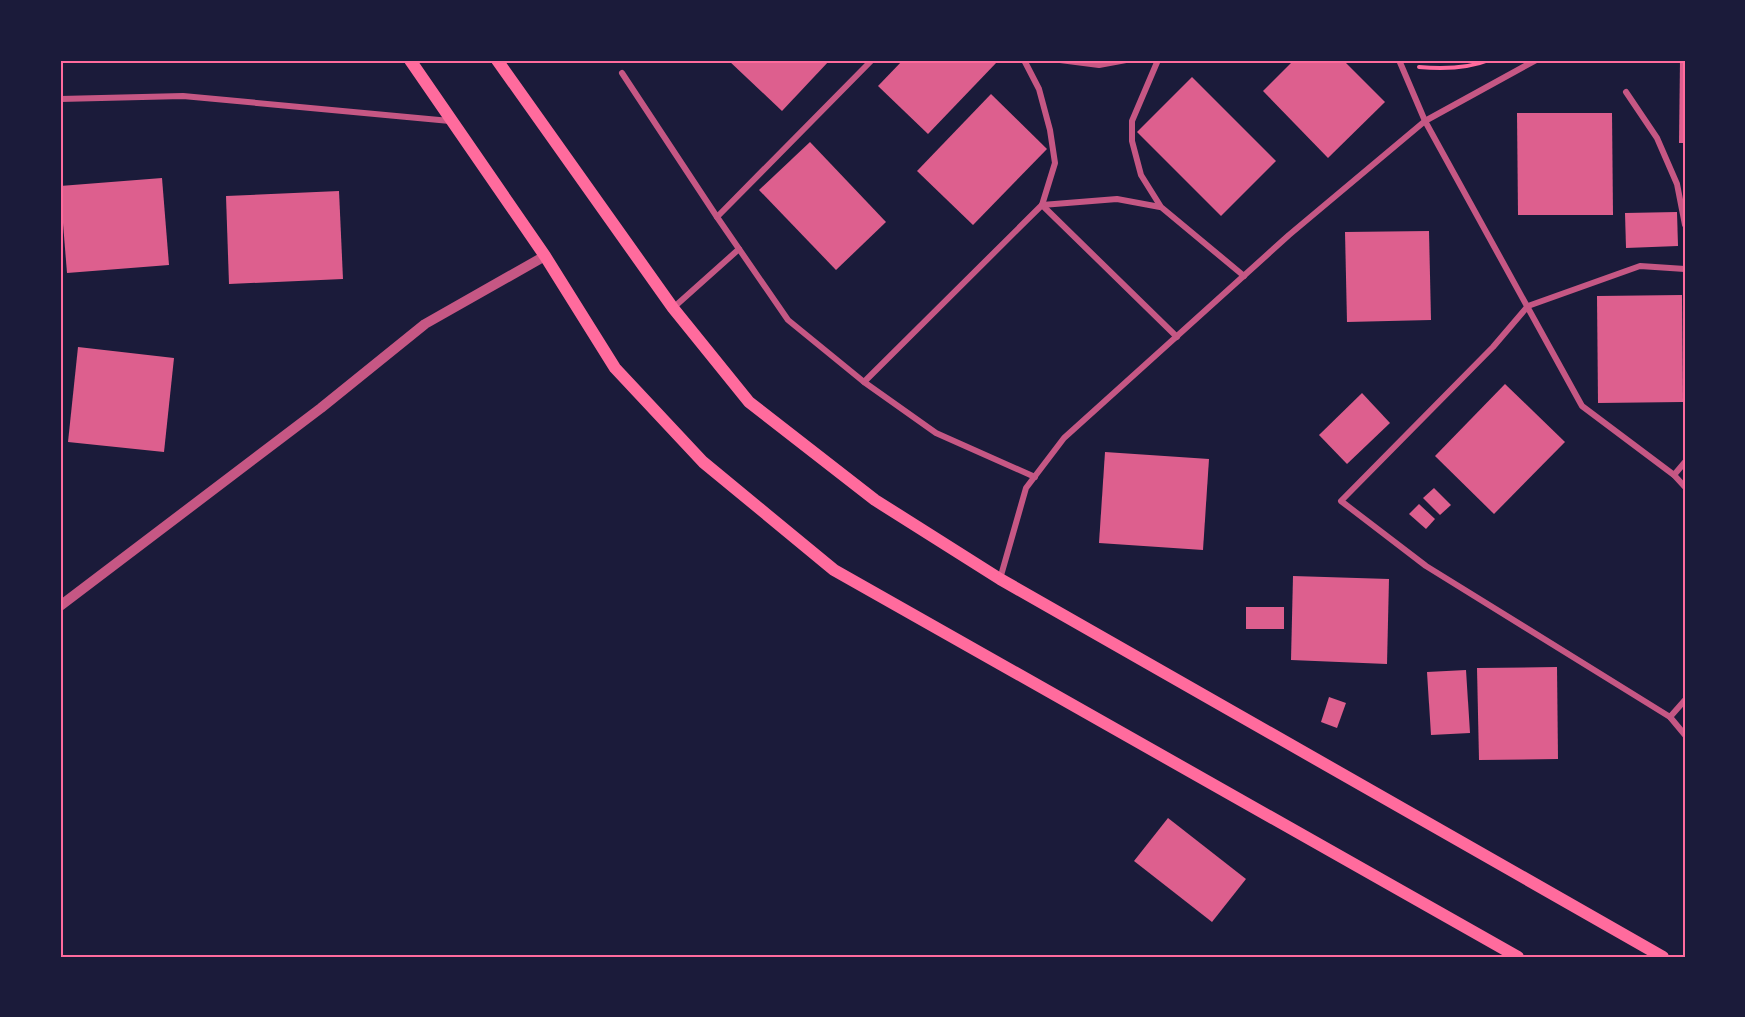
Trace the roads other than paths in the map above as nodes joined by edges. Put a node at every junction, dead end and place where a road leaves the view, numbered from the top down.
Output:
1 (410, 60) edge
2 (497, 60) edge
3 (872, 60) edge
4 (1024, 60) edge
5 (1060, 60) edge
6 (1126, 60) edge
7 (1158, 60) edge
8 (1536, 60) edge
9 (1400, 62) edge
10 (622, 73) dead end
11 (1626, 92) dead end
12 (60, 99) edge
13 (450, 121) junction
14 (1425, 121) junction
15 (1042, 205) junction
16 (1161, 207) junction
17 (717, 217) junction
18 (1685, 225) edge
19 (740, 249) junction
20 (545, 256) junction
21 (1685, 269) edge
22 (1244, 276) junction
23 (1528, 306) junction
24 (673, 308) junction
25 (1177, 338) junction
26 (864, 382) junction
27 (1685, 462) edge
28 (1674, 475) junction
29 (1035, 477) junction
30 (1685, 487) edge
31 (1000, 579) junction
32 (60, 606) edge
33 (1685, 700) edge
34 (1670, 717) junction
35 (1685, 735) edge
36 (1518, 957) edge
37 (1663, 957) edge

1 - 13 main road
2 - 24 main road
3 - 17 street
4 - 15 street
5 - 6 street
7 - 16 street
8 - 14 street
9 - 14 street
10 - 17 street
11 - 18 street
12 - 13 street
13 - 20 main road
14 - 22 street
14 - 23 street
15 - 16 street
15 - 25 street
15 - 26 street
16 - 22 street
17 - 19 street
19 - 24 street
19 - 26 street
20 - 32 street
20 - 36 main road
21 - 23 street
22 - 25 street
23 - 28 street
23 - 34 street
24 - 31 main road
25 - 29 street
26 - 29 street
27 - 28 street
28 - 30 street
29 - 31 street
31 - 37 main road
33 - 34 street
34 - 35 street

